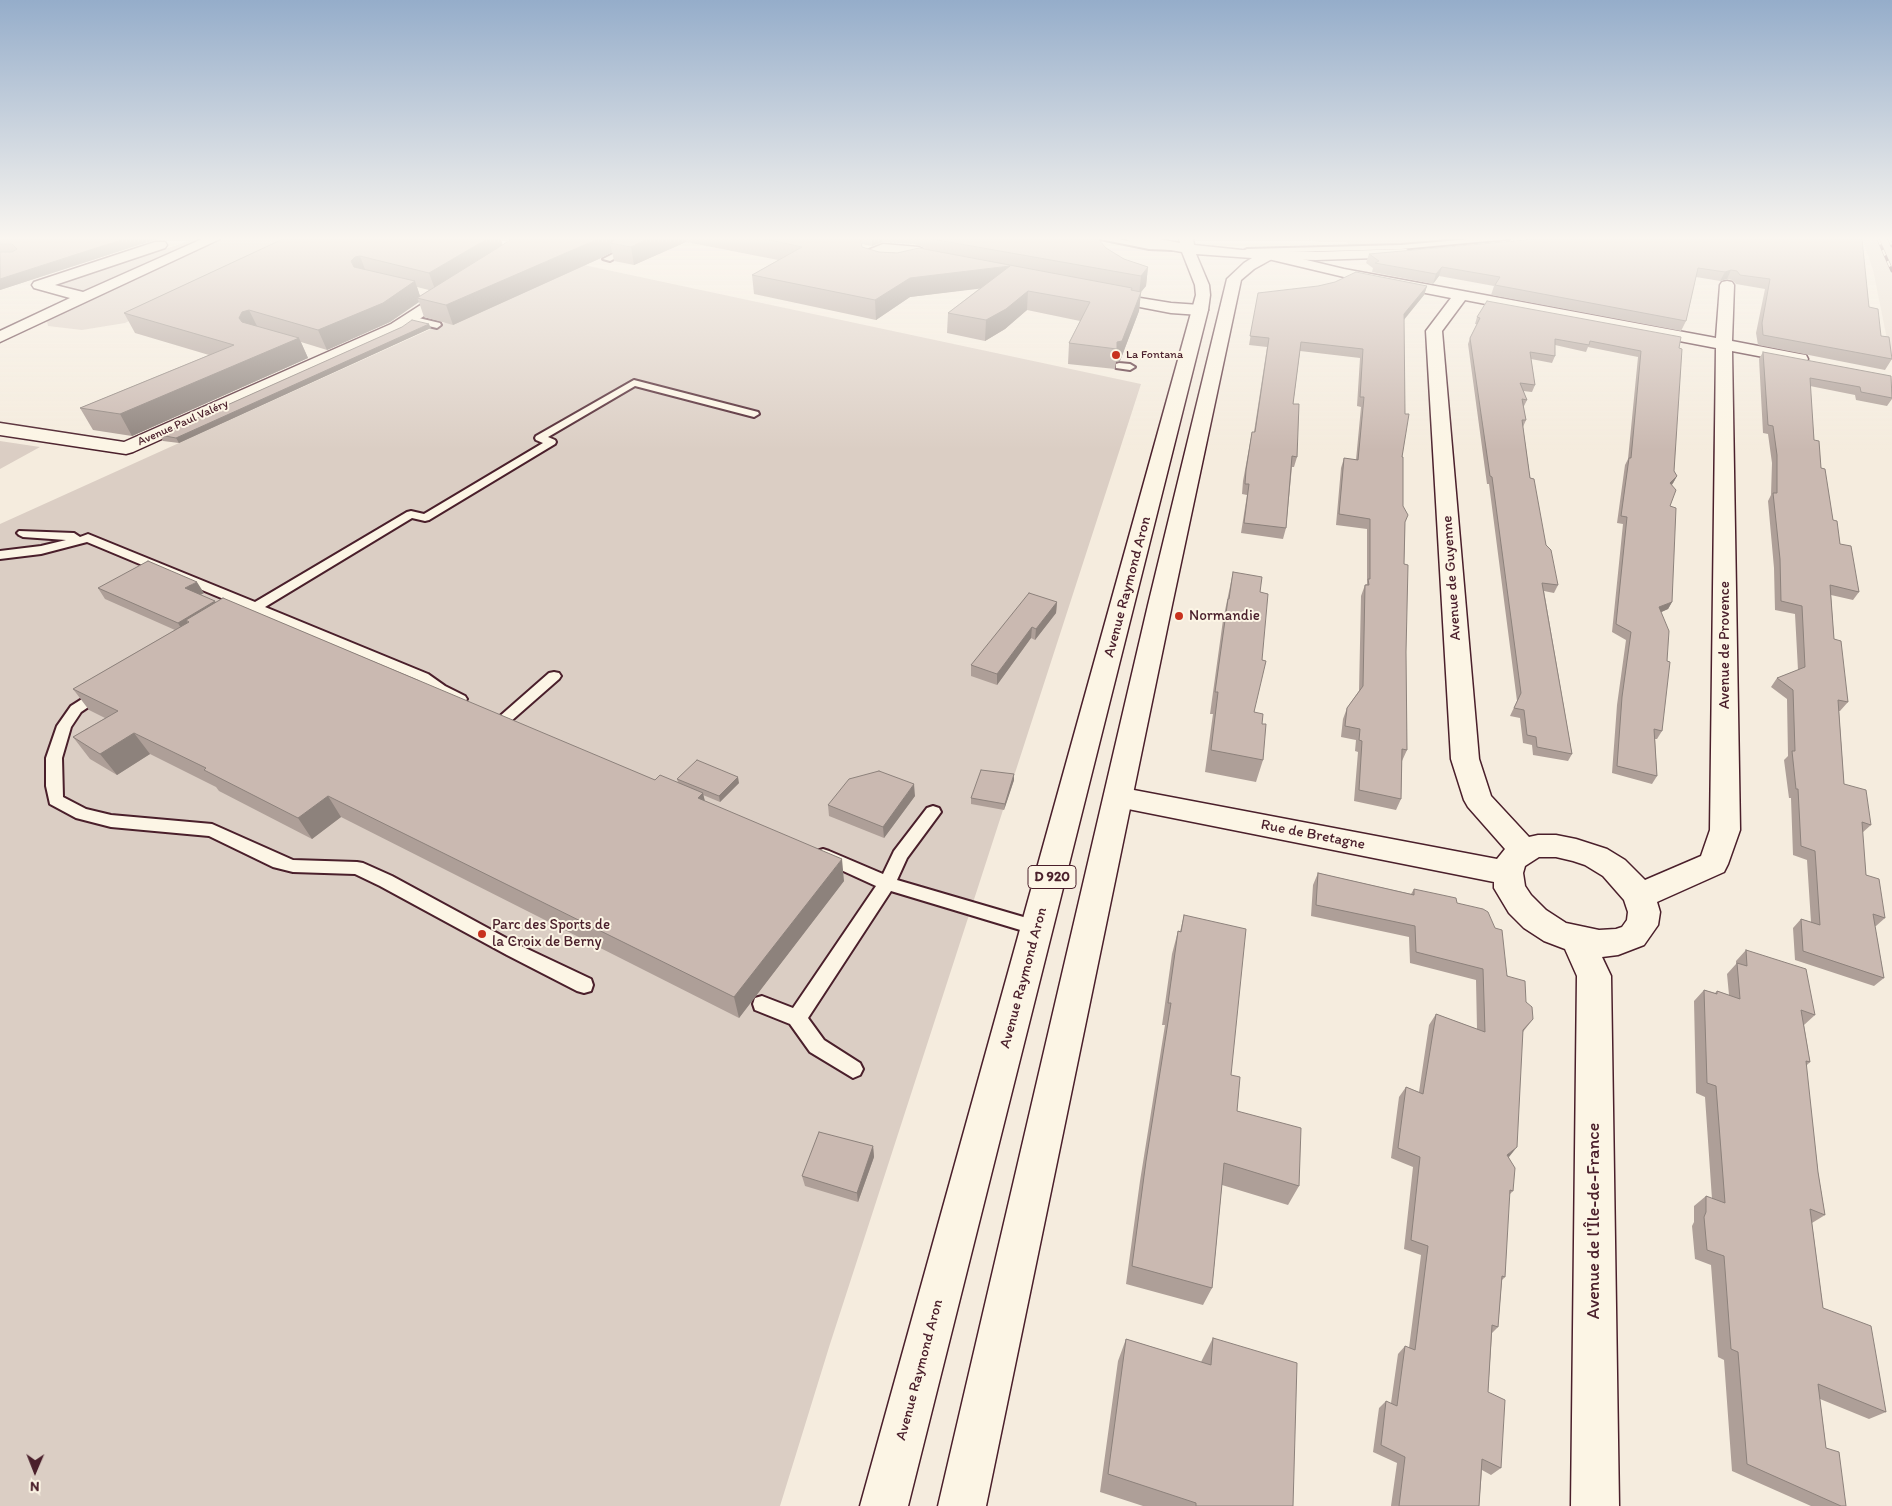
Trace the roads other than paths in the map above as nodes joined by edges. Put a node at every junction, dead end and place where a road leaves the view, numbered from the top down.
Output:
1 (58, 309) edge
2 (424, 309) edge
3 (1190, 309) edge
4 (1227, 309) edge
5 (1450, 309) edge
6 (1537, 309) edge
7 (1726, 309) edge
8 (1200, 310) joint
9 (410, 319) junction
10 (438, 326) edge
11 (0, 337) edge
12 (1724, 344) junction
13 (301, 350) edge
14 (329, 358) junction
15 (1817, 363) edge
16 (1119, 366) edge
17 (1130, 367) dead end
18 (754, 414) dead end
19 (0, 430) edge
20 (23, 533) dead end
21 (88, 538) junction
22 (0, 555) edge
23 (252, 606) junction
24 (232, 614) edge
25 (554, 676) dead end
26 (111, 686) edge
27 (470, 704) edge
28 (522, 726) edge
29 (1118, 797) junction
30 (933, 812) dead end
31 (809, 849) edge
32 (1516, 862) junction
33 (887, 883) junction
34 (1639, 896) junction
35 (1037, 928) junction
36 (1577, 940) junction
37 (584, 985) dead end
38 (762, 1004) dead end
39 (797, 1018) junction
40 (853, 1069) dead end
41 (884, 1506) edge
42 (962, 1506) edge
43 (1595, 1506) edge

1 - 11 street
2 - 9 street, Avenue Paul Valéry
3 - 8 street
4 - 29 street
5 - 32 street, Avenue de Guyenne
6 - 12 street
7 - 12 street, Avenue de Provence
8 - 35 street, Avenue Raymond Aron / D 920
9 - 10 lane
9 - 14 street, Avenue Paul Valéry
12 - 15 street
12 - 34 street, Avenue de Provence
13 - 14 street
14 - 19 street, Avenue Paul Valéry
16 - 17 lane
18 - 23 lane
20 - 21 lane
21 - 22 lane
21 - 23 lane
23 - 24 lane
23 - 27 lane
25 - 28 lane
26 - 37 lane
29 - 32 street, Rue de Bretagne
29 - 42 street
30 - 33 lane
31 - 33 lane
32 - 34 street
32 - 36 street
33 - 35 lane
33 - 39 lane
34 - 36 street
35 - 41 street, Avenue Raymond Aron / D 920
36 - 43 street, Avenue de l'Île-de-France
38 - 39 lane
39 - 40 lane

